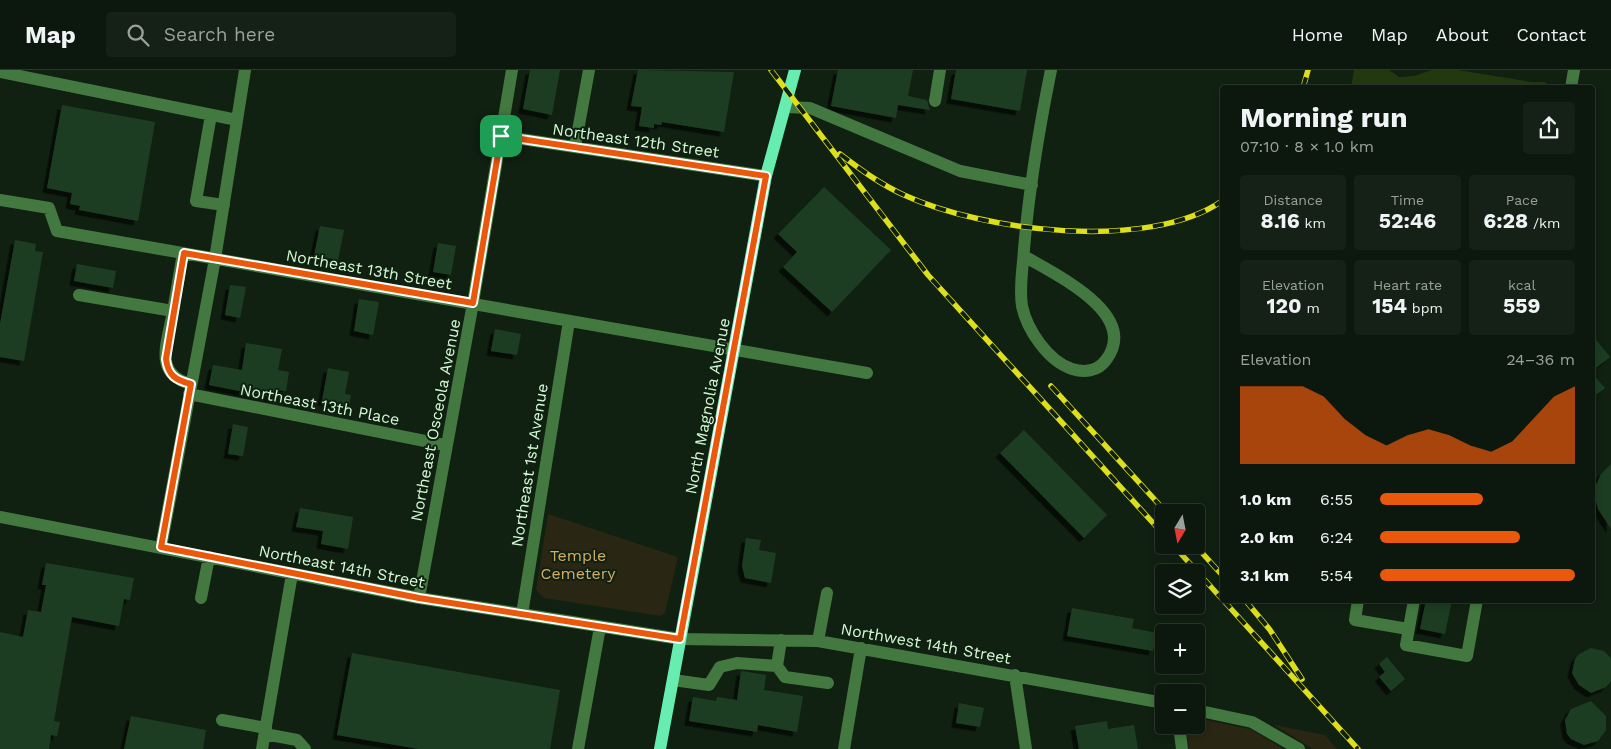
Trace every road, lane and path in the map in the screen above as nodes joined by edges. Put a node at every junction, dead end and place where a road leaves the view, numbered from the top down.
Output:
1 (245, 70) edge
2 (512, 70) edge
3 (589, 70) edge
4 (795, 70) edge
5 (940, 70) edge
6 (1050, 70) edge
7 (1574, 70) edge
8 (0, 72) edge
9 (1572, 85) edge
10 (935, 101) dead end
11 (785, 107) junction
12 (211, 114) junction
13 (237, 120) junction
14 (501, 136) junction
15 (575, 147) junction
16 (766, 176) junction
17 (1032, 185) junction
18 (0, 200) edge
19 (224, 205) junction
20 (184, 253) junction
21 (1024, 256) junction
22 (216, 259) junction
23 (79, 295) dead end
24 (473, 303) junction
25 (174, 311) junction
26 (568, 321) junction
27 (735, 348) junction
28 (867, 373) dead end
29 (190, 389) junction
30 (445, 445) junction
31 (0, 517) edge
32 (161, 547) junction
33 (209, 557) junction
34 (292, 574) junction
35 (827, 593) dead end
36 (201, 598) dead end
37 (419, 598) junction
38 (1357, 603) edge
39 (1413, 603) edge
40 (1476, 603) edge
41 (522, 614) junction
42 (600, 626) junction
43 (1408, 629) junction
44 (680, 639) junction
45 (781, 640) junction
46 (818, 641) junction
47 (861, 648) junction
48 (777, 666) junction
49 (1014, 675) junction
50 (673, 680) junction
51 (828, 683) dead end
52 (1155, 701) edge
53 (1205, 712) edge
54 (222, 720) dead end
55 (265, 731) junction
56 (1180, 734) edge
57 (302, 748) edge
58 (262, 749) edge
59 (578, 749) edge
60 (660, 749) edge
61 (844, 749) edge
62 (1026, 749) edge
63 (1182, 749) edge
64 (1299, 749) edge

1 - 13 street
2 - 14 street, Northeast Osceola Avenue
3 - 15 street
4 - 11 main road, North Magnolia Avenue
5 - 10 street
6 - 17 street
7 - 9 street
8 - 12 street
11 - 16 main road, North Magnolia Avenue
11 - 17 street
12 - 13 street
12 - 19 street
13 - 19 street
14 - 15 street, Northeast 12th Street
14 - 24 street, Northeast Osceola Avenue
15 - 16 street, Northeast 12th Street
16 - 27 main road, North Magnolia Avenue
17 - 21 street
18 - 20 street, Northeast 13th Street
19 - 22 street
20 - 22 street, Northeast 13th Street
20 - 25 street
21 - 21 street
22 - 24 street, Northeast 13th Street
22 - 29 street
23 - 25 street
24 - 26 street, Northeast 13th Street
24 - 30 street, Northeast Osceola Avenue
25 - 29 street, Northeast 13th Place
26 - 27 street, Northeast 13th Street
26 - 41 street, Northeast 1st Avenue
27 - 28 street, Northeast 13th Street
27 - 44 main road, North Magnolia Avenue
29 - 30 street, Northeast 13th Place
29 - 32 street
30 - 37 street, Northeast Osceola Avenue
31 - 32 street, Northeast 14th Street
32 - 33 street, Northeast 14th Street
33 - 34 street, Northeast 14th Street
33 - 36 street
34 - 37 street, Northeast 14th Street
34 - 55 street
35 - 46 street
37 - 41 street, Northeast 14th Street
38 - 43 street
39 - 43 street
40 - 43 street
41 - 42 street, Northeast 14th Street
42 - 44 street, Northeast 14th Street
42 - 59 street
44 - 45 street, Northwest 14th Street
44 - 50 main road, North Magnolia Avenue
45 - 46 street, Northwest 14th Street
45 - 48 street
46 - 47 street, Northwest 14th Street
47 - 49 street, Northwest 14th Street
47 - 61 street
48 - 50 street
48 - 51 street
49 - 52 street, Northwest 14th Street
49 - 62 street
50 - 60 main road, North Magnolia Avenue
53 - 64 street
54 - 55 street
55 - 57 street
55 - 58 street
56 - 63 street

